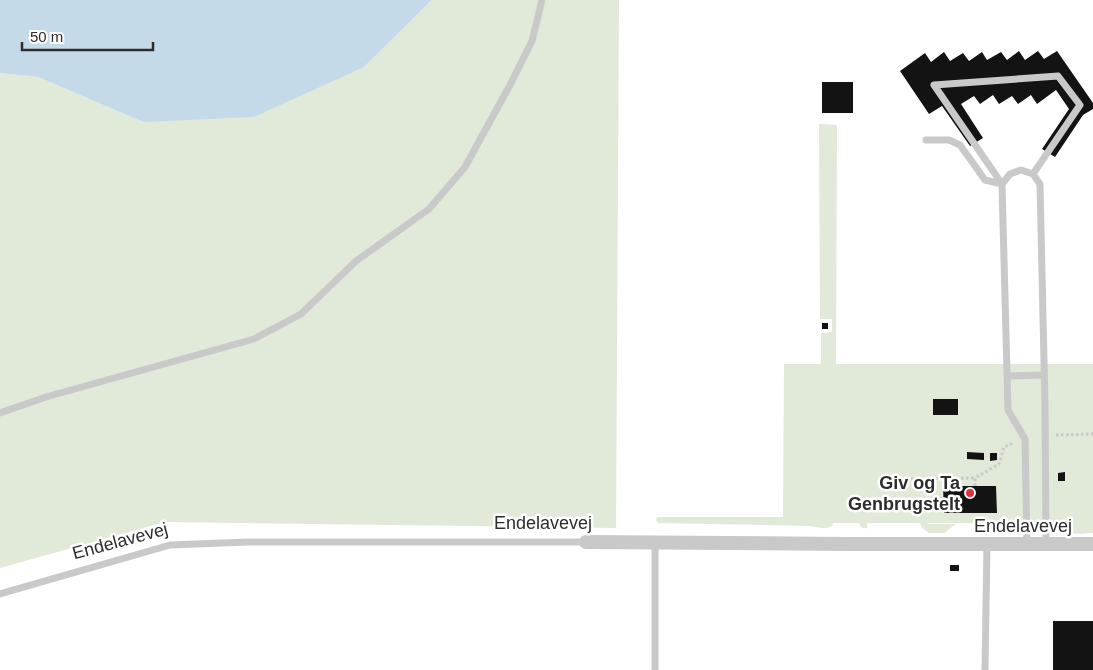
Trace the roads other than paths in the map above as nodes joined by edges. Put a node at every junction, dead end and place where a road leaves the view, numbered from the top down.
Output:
1 (542, 0) edge
2 (926, 140) dead end
3 (1033, 174) junction
4 (1002, 184) junction
5 (1044, 374) junction
6 (1008, 376) junction
7 (0, 413) edge
8 (944, 501) dead end
9 (911, 502) dead end
10 (586, 542) joint
11 (655, 542) junction
12 (987, 544) junction
13 (1027, 544) junction
14 (1046, 544) junction
15 (1093, 544) edge
16 (0, 594) edge
17 (655, 670) edge
18 (985, 670) edge

1 - 7 lane
2 - 4 lane
3 - 4 lane
3 - 4 lane
3 - 5 lane
4 - 6 lane
5 - 6 lane
5 - 14 lane
6 - 13 lane
8 - 9 lane
10 - 11 street, Endelavevej
10 - 16 lane, Endelavevej
11 - 12 street, Endelavevej
11 - 17 lane
12 - 13 street, Endelavevej
12 - 18 lane
13 - 14 street, Endelavevej
14 - 15 street, Endelavevej

